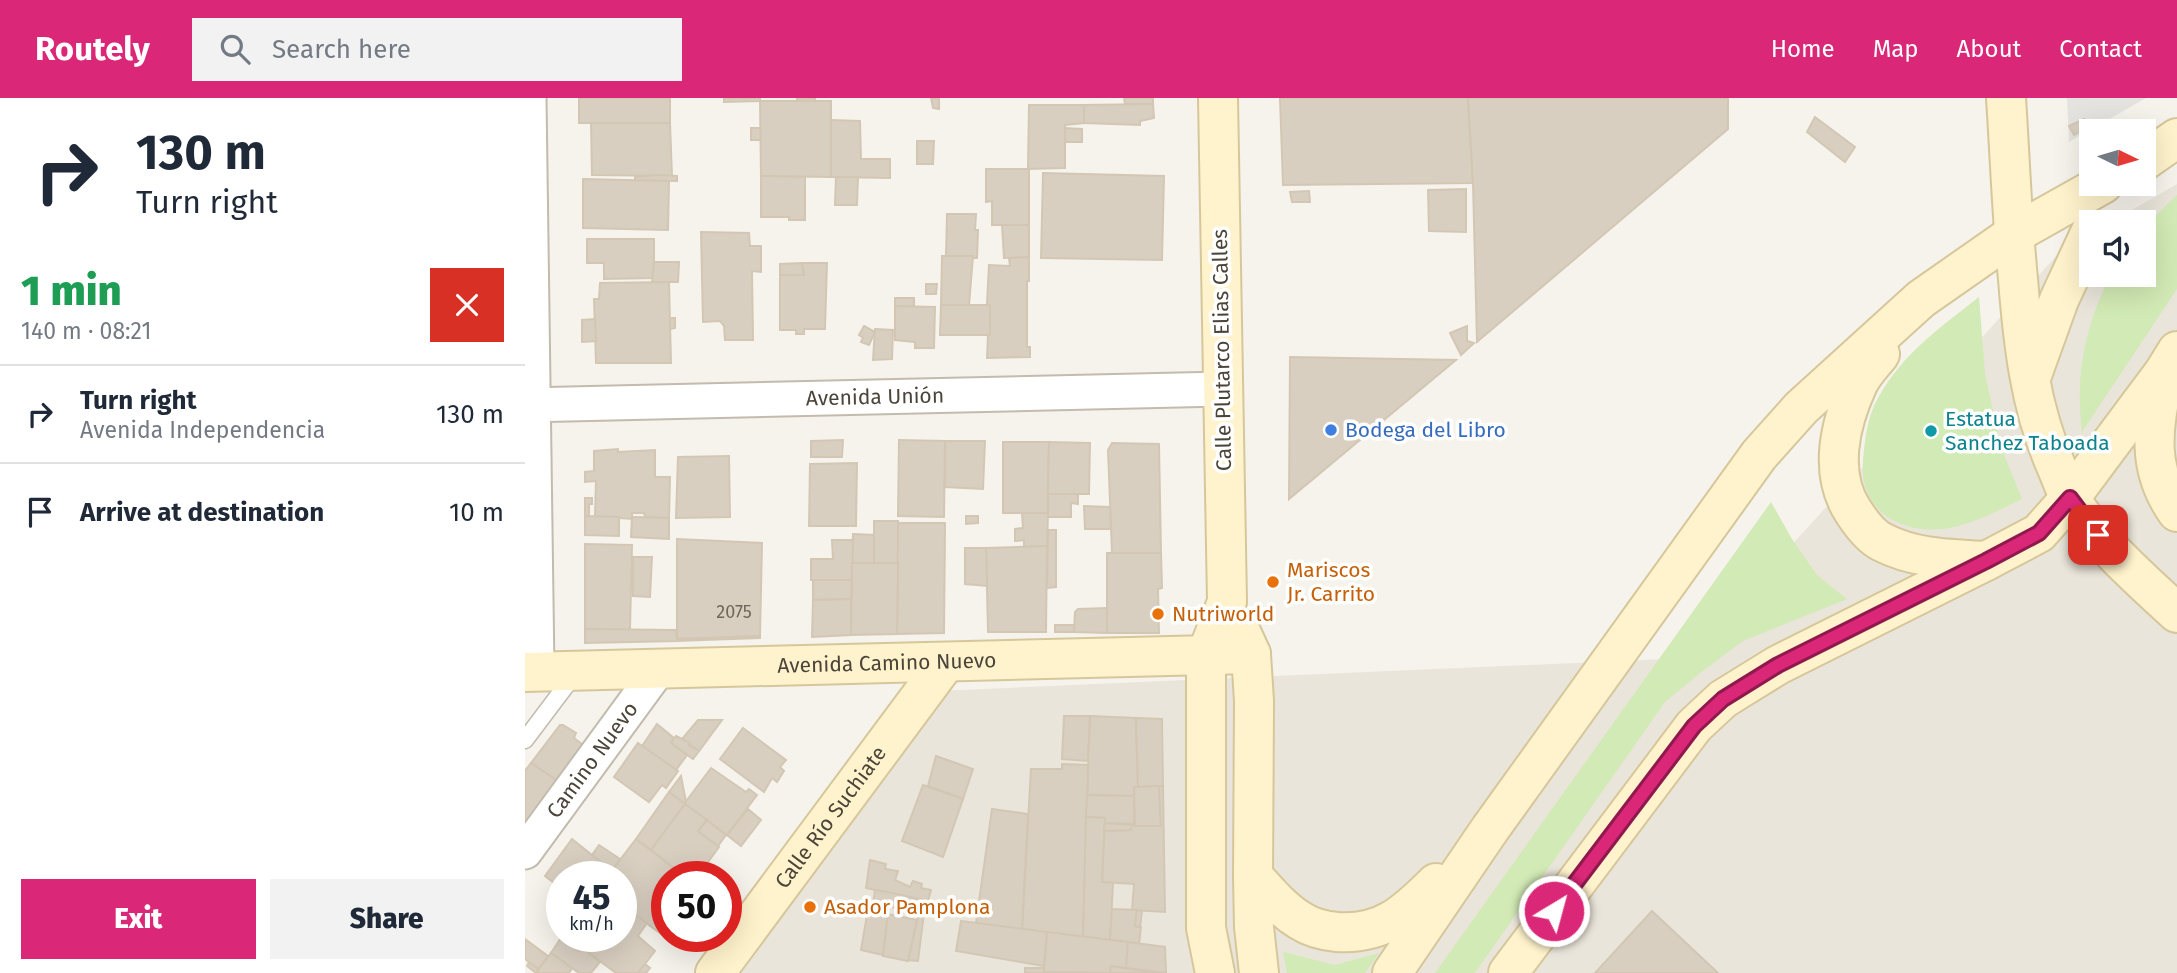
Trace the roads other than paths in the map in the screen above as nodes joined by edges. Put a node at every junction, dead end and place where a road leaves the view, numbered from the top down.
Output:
1 (529, 98) edge
2 (1218, 98) edge
3 (2006, 98) edge
4 (2177, 138) edge
5 (2156, 153) edge
6 (2082, 196) edge
7 (2014, 234) junction
8 (2079, 257) edge
9 (1921, 299) junction
10 (2171, 361) edge
11 (2030, 382) junction
12 (1223, 389) junction
13 (529, 405) edge
14 (2070, 498) junction
15 (2177, 512) edge
16 (1986, 561) junction
17 (1227, 602) junction
18 (2177, 612) edge
19 (1251, 654) junction
20 (1206, 656) junction
21 (946, 662) junction
22 (659, 669) junction
23 (577, 671) junction
24 (531, 672) edge
25 (525, 740) edge
26 (1490, 830) junction
27 (525, 852) edge
28 (1253, 876) junction
29 (1206, 928) junction
30 (715, 973) edge
31 (1205, 973) edge
32 (1215, 973) edge
33 (1259, 973) edge
34 (1392, 973) edge
35 (1508, 973) edge

1 - 13 street
2 - 12 main road, Calle Plutarco Elias Calles
3 - 7 main road
4 - 5 main road
6 - 7 main road
7 - 9 main road
7 - 11 main road
8 - 11 main road
9 - 16 main road
9 - 26 main road
10 - 14 main road
10 - 15 main road
11 - 14 main road
12 - 13 street, Avenida Unión
12 - 17 main road, Calle Plutarco Elias Calles
13 - 24 street
14 - 16 main road
14 - 18 main road
16 - 35 main road
17 - 19 main road, Calle Plutarco Elias Calles
17 - 20 main road, Calle Plutarco Elias Calles
19 - 20 main road, Avenida Camino Nuevo
19 - 28 main road, Calle Plutarco Elias Calles
20 - 21 main road, Avenida Camino Nuevo
20 - 29 main road, Calle Plutarco Elias Calles
21 - 22 main road, Avenida Camino Nuevo
21 - 30 main road, Calle Río Suchiate
22 - 23 main road, Avenida Camino Nuevo
22 - 27 street, Camino Nuevo
23 - 24 main road, Avenida Camino Nuevo
23 - 25 lane
26 - 28 main road
26 - 34 main road
28 - 33 main road, Calle Plutarco Elias Calles
29 - 31 main road
29 - 32 main road, Calle Plutarco Elias Calles

